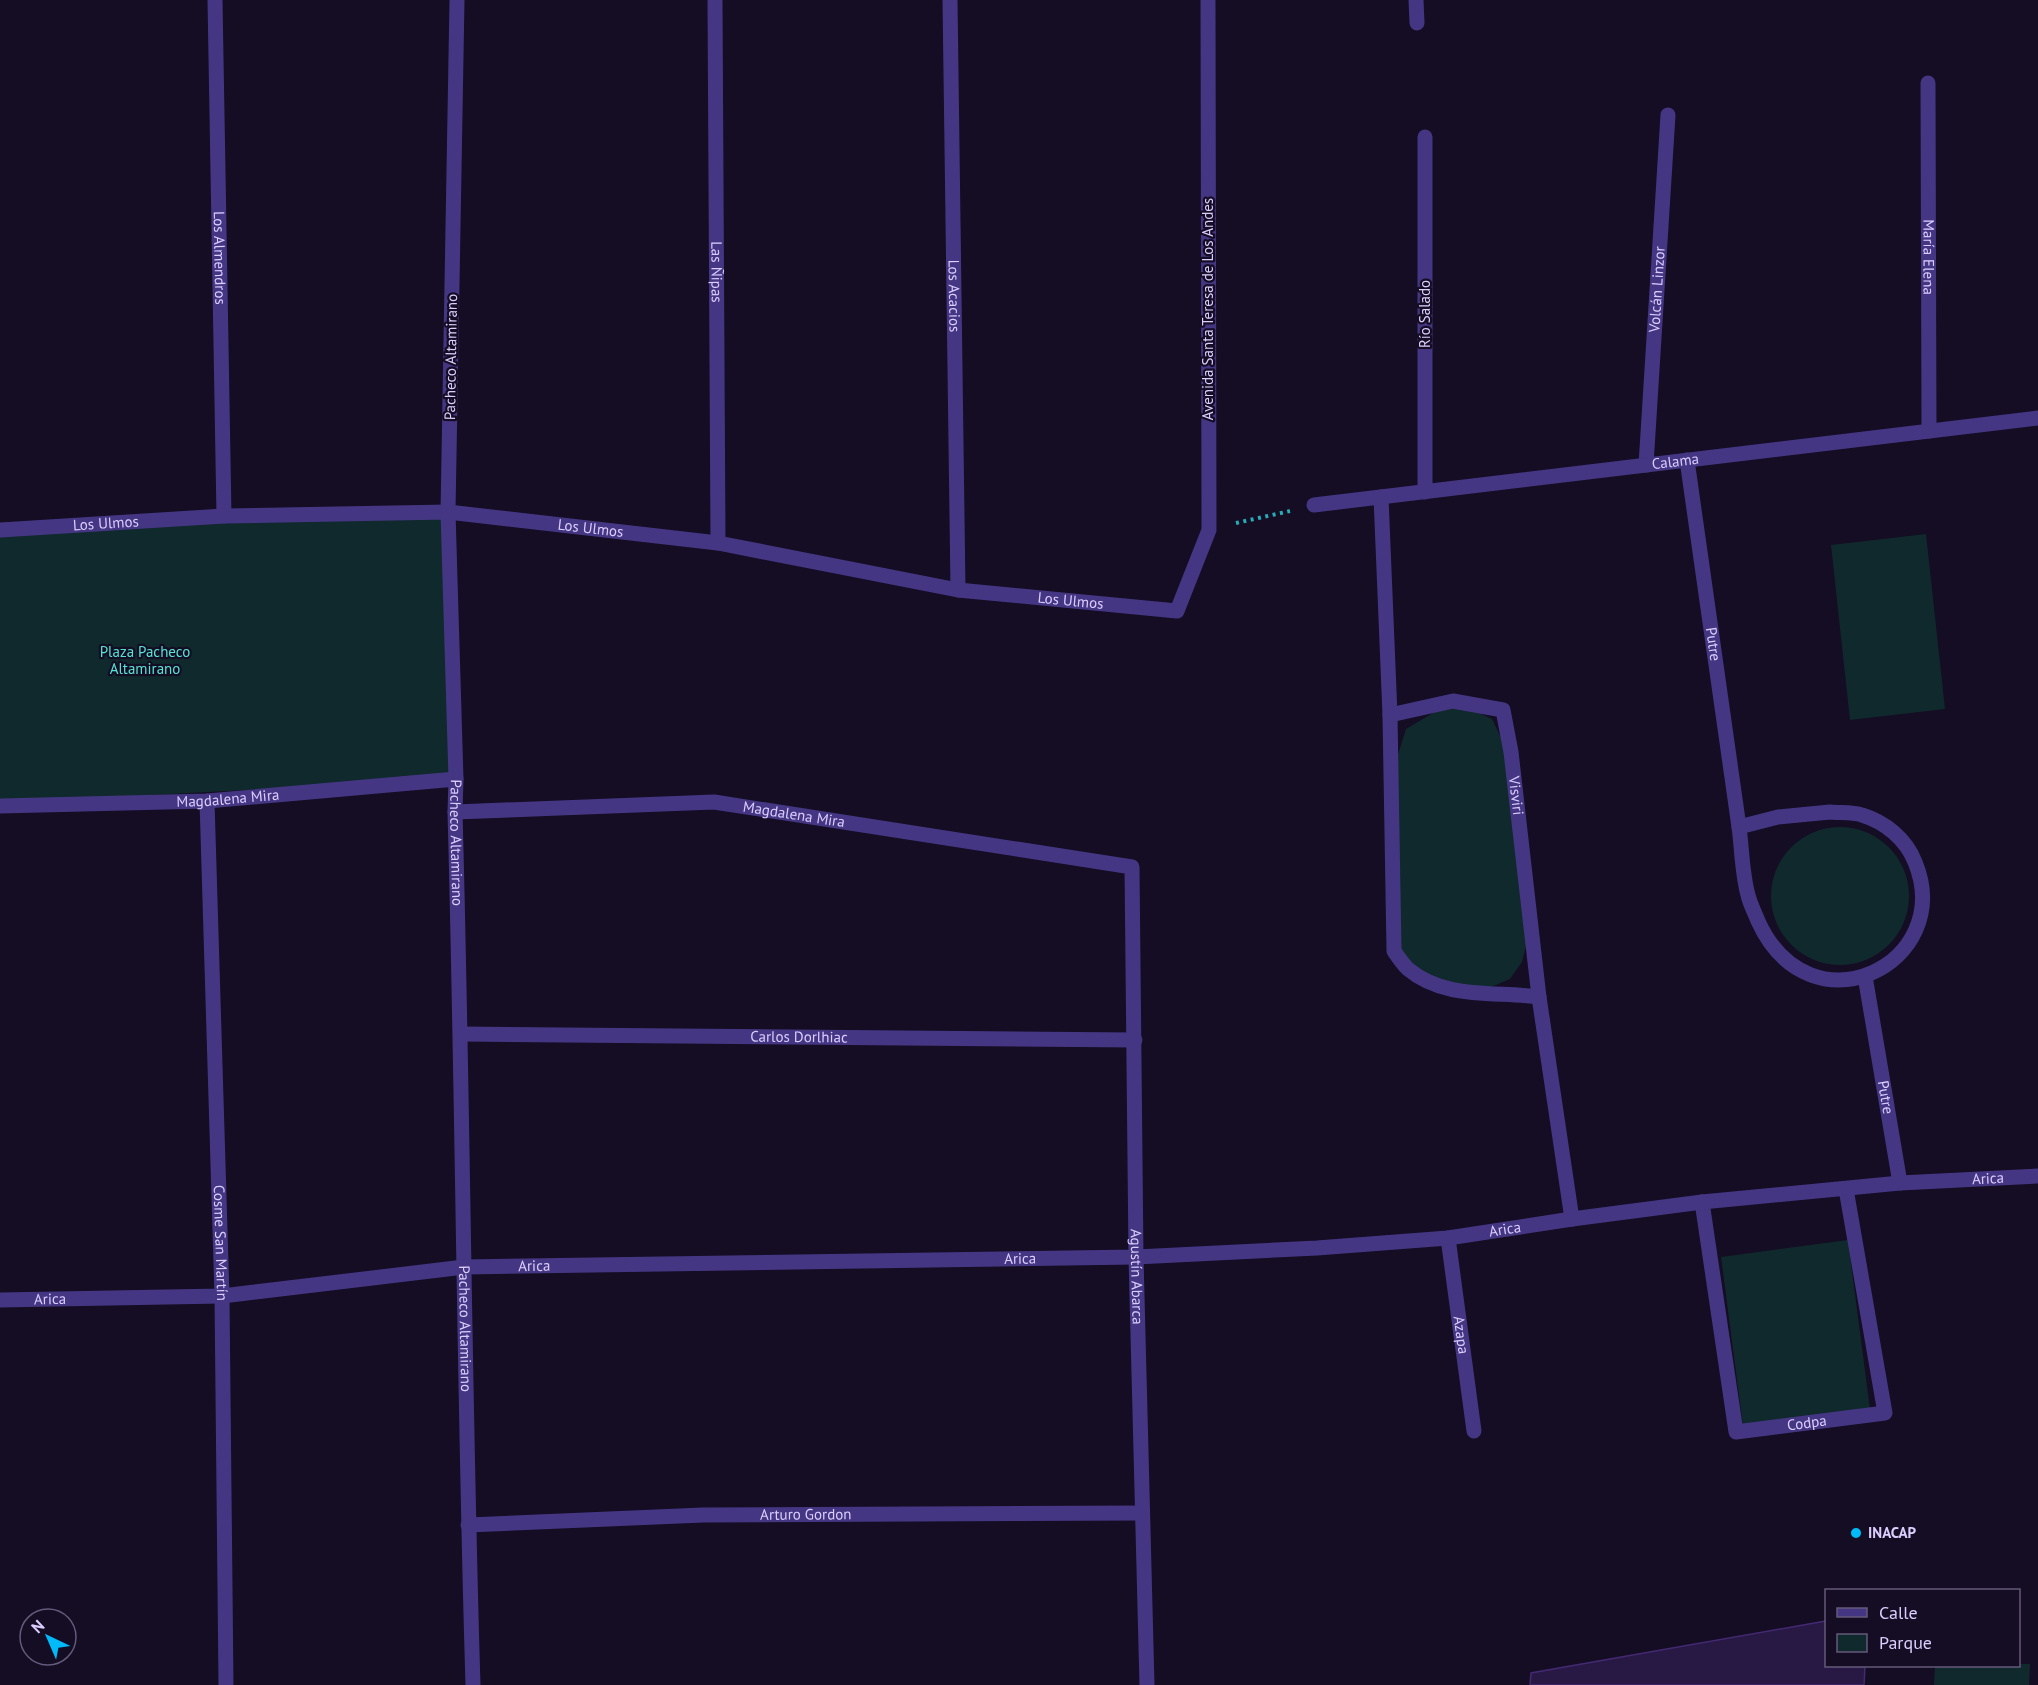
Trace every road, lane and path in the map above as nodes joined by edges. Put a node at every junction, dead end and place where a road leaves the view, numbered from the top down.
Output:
1 (215, 0) edge
2 (457, 0) edge
3 (715, 0) edge
4 (950, 0) edge
5 (1208, 0) edge
6 (1416, 0) edge
7 (1417, 23) dead end
8 (1928, 83) dead end
9 (1668, 115) dead end
10 (1425, 137) dead end
11 (2038, 418) edge
12 (1929, 431) junction
13 (1687, 460) junction
14 (1646, 465) junction
15 (1425, 492) junction
16 (1380, 497) junction
17 (1314, 505) joint
18 (448, 512) junction
19 (224, 516) junction
20 (0, 530) edge
21 (1209, 530) junction
22 (718, 543) junction
23 (958, 590) junction
24 (1177, 611) joint
25 (1389, 715) junction
26 (456, 779) junction
27 (207, 801) junction
28 (0, 806) edge
29 (455, 813) junction
30 (1739, 827) junction
31 (1132, 867) joint
32 (1865, 976) junction
33 (1539, 997) junction
34 (461, 1034) junction
35 (1135, 1040) junction
36 (2038, 1176) edge
37 (1900, 1183) junction
38 (1846, 1189) junction
39 (1702, 1202) junction
40 (1572, 1219) junction
41 (1448, 1238) junction
42 (1136, 1257) junction
43 (464, 1267) junction
44 (222, 1296) junction
45 (0, 1300) edge
46 (1474, 1431) dead end
47 (1142, 1513) junction
48 (468, 1525) junction
49 (226, 1685) edge
50 (473, 1685) edge
51 (1147, 1685) edge

1 - 19 street, Los Almendros
2 - 18 street, Pacheco Altamirano
3 - 22 street, Las Ñipas
4 - 23 street, Los Acacios
5 - 21 street, Avenida Santa Teresa de Los Andes
6 - 7 street
8 - 12 street, María Elena
9 - 14 street, Volcán Linzor
10 - 15 street, Río Salado
11 - 12 street, Calama
12 - 13 street, Calama
13 - 14 street, Calama
13 - 30 street, Putre
14 - 15 street, Calama
15 - 16 street, Calama
16 - 17 street, Calama
16 - 25 street
17 - 21 path
18 - 19 street, Los Ulmos
18 - 22 street, Los Ulmos
18 - 26 street, Pacheco Altamirano
19 - 20 street, Los Ulmos
21 - 24 street, Avenida Santa Teresa de Los Andes
22 - 23 street, Los Ulmos
23 - 24 street, Los Ulmos
25 - 33 street
25 - 33 street, Visviri
26 - 27 street, Magdalena Mira
26 - 29 street, Pacheco Altamirano
27 - 28 street, Magdalena Mira
27 - 44 street, Cosme San Martín
29 - 31 street, Magdalena Mira
29 - 34 street, Pacheco Altamirano
30 - 32 street
30 - 32 street
31 - 35 street, Agustín Abarca
32 - 37 street, Putre
33 - 40 street, Visviri
34 - 35 street, Carlos Dorlhiac
34 - 43 street, Pacheco Altamirano
35 - 42 street, Agustín Abarca
36 - 37 street, Arica
37 - 38 street, Arica
38 - 39 street, Arica
38 - 39 street, Codpa
39 - 40 street, Arica
40 - 41 street, Arica
41 - 42 street, Arica
41 - 46 street, Azapa
42 - 43 street, Arica
42 - 47 street, Agustín Abarca
43 - 44 street, Arica
43 - 48 street, Pacheco Altamirano
44 - 45 street, Arica
44 - 49 street, Cosme San Martín
47 - 48 street, Arturo Gordon
47 - 51 street, Agustín Abarca
48 - 50 street, Pacheco Altamirano

